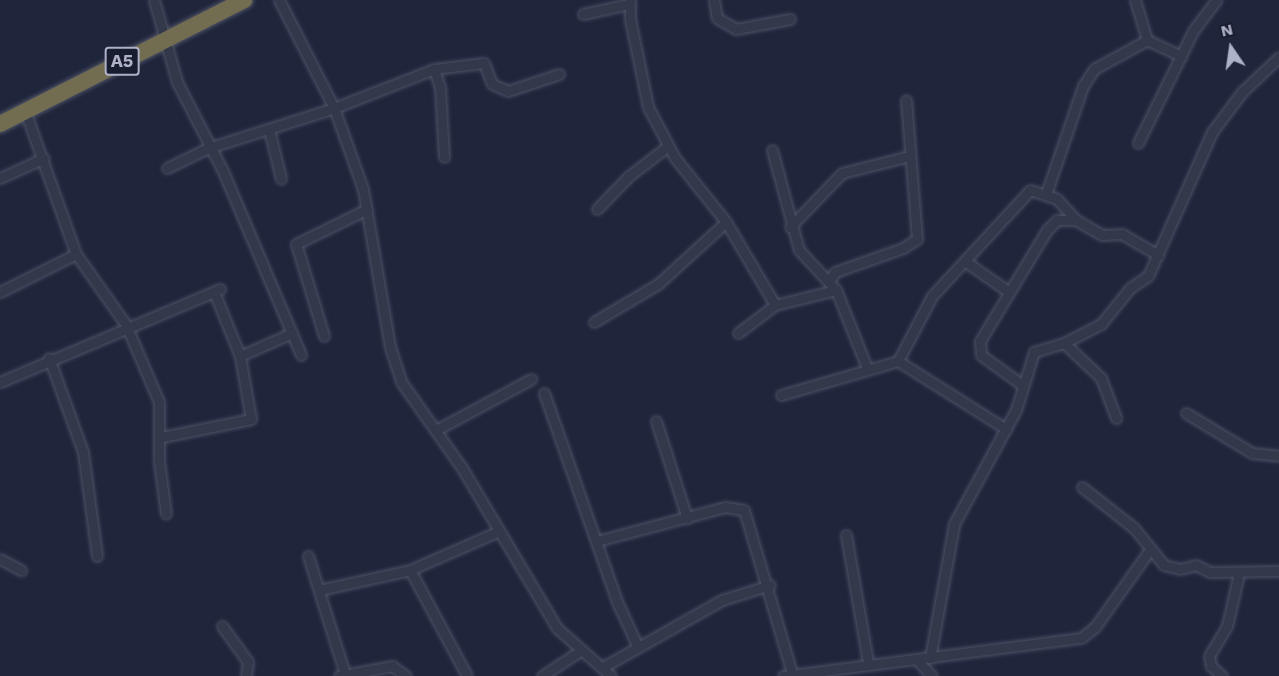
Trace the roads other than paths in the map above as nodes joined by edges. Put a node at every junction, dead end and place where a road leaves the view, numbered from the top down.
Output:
1 (154, 0) edge
2 (244, 0) edge
3 (279, 0) edge
4 (714, 0) edge
5 (1135, 0) edge
6 (1216, 0) edge
7 (629, 2) edge
8 (583, 14) dead end
9 (790, 19) dead end
10 (1147, 40) junction
11 (162, 41) junction
12 (1181, 56) junction
13 (1279, 57) edge
14 (434, 69) junction
15 (559, 74) dead end
16 (906, 100) dead end
17 (334, 108) junction
18 (26, 111) junction
19 (0, 123) edge
20 (269, 129) junction
21 (1138, 142) dead end
22 (668, 146) junction
23 (208, 148) junction
24 (772, 150) dead end
25 (909, 156) junction
26 (444, 157) dead end
27 (44, 158) junction
28 (167, 168) dead end
29 (0, 178) edge
30 (281, 179) dead end
31 (1046, 194) junction
32 (597, 208) dead end
33 (367, 209) junction
34 (1076, 219) junction
35 (726, 222) junction
36 (790, 227) junction
37 (76, 254) junction
38 (1158, 255) junction
39 (966, 261) junction
40 (829, 281) junction
41 (836, 290) junction
42 (0, 292) edge
43 (1009, 292) junction
44 (775, 304) junction
45 (594, 322) dead end
46 (126, 325) junction
47 (292, 333) junction
48 (738, 333) dead end
49 (324, 336) dead end
50 (1064, 343) junction
51 (301, 355) dead end
52 (240, 356) junction
53 (49, 358) junction
54 (898, 361) junction
55 (867, 368) junction
56 (0, 379) edge
57 (531, 379) dead end
58 (1021, 384) junction
59 (544, 393) dead end
60 (781, 395) dead end
61 (1186, 413) dead end
62 (1116, 418) dead end
63 (656, 421) dead end
64 (1005, 429) junction
65 (436, 430) junction
66 (162, 437) junction
67 (1279, 456) edge
68 (1082, 487) dead end
69 (166, 514) dead end
70 (687, 518) junction
71 (497, 532) junction
72 (846, 535) dead end
73 (597, 542) junction
74 (1149, 551) junction
75 (97, 556) dead end
76 (308, 556) dead end
77 (0, 558) edge
78 (21, 570) dead end
79 (410, 570) junction
80 (1279, 571) edge
81 (1239, 573) junction
82 (770, 585) junction
83 (319, 590) junction
84 (222, 626) dead end
85 (638, 647) junction
86 (580, 651) junction
87 (930, 658) junction
88 (916, 659) junction
89 (868, 663) junction
90 (603, 668) junction
91 (342, 675) edge
92 (790, 675) edge
93 (246, 676) edge
94 (406, 676) edge
95 (467, 676) edge
96 (542, 676) edge
97 (611, 676) edge
98 (932, 676) edge
99 (1220, 676) edge

1 - 11 street
2 - 11 highway, A5
3 - 17 street
4 - 9 street
5 - 10 street
6 - 12 street
7 - 8 street
7 - 22 street
10 - 12 street
10 - 31 street
11 - 18 highway, A5
11 - 23 street
12 - 21 street
13 - 38 street
14 - 15 street
14 - 17 street
14 - 26 street
16 - 25 street
17 - 20 street
17 - 33 street
18 - 19 highway, A5
18 - 27 street
20 - 23 street
20 - 30 street
22 - 32 street
22 - 35 street
23 - 28 street
23 - 47 street
24 - 36 street
25 - 36 street
25 - 40 street
27 - 29 street
27 - 37 street
31 - 34 street
31 - 39 street
33 - 49 street
33 - 65 street
34 - 38 street
34 - 43 street
35 - 44 street
35 - 45 street
36 - 40 street
37 - 42 street
37 - 46 street
38 - 50 street
39 - 43 street
39 - 54 street
40 - 41 street
41 - 44 street
41 - 55 street
43 - 58 street
44 - 48 street
46 - 52 street
46 - 53 street
46 - 66 street
47 - 51 street
47 - 52 street
50 - 58 street
50 - 62 street
52 - 66 street
53 - 56 street
53 - 75 street
54 - 55 street
54 - 64 street
55 - 60 street
57 - 65 street
58 - 64 street
59 - 73 street
61 - 67 street
63 - 70 street
64 - 87 street
65 - 71 street
66 - 69 street
68 - 74 street
70 - 73 street
70 - 82 street
71 - 79 street
71 - 86 street
72 - 89 street
73 - 85 street
74 - 81 street
74 - 87 street
76 - 83 street
77 - 78 street
79 - 83 street
79 - 95 street
80 - 81 street
81 - 99 street
82 - 85 street
82 - 92 street
83 - 91 street
84 - 93 street
85 - 90 street
86 - 90 street
86 - 96 street
87 - 88 street
88 - 89 street
88 - 98 street
89 - 92 street
90 - 97 street
91 - 94 street

